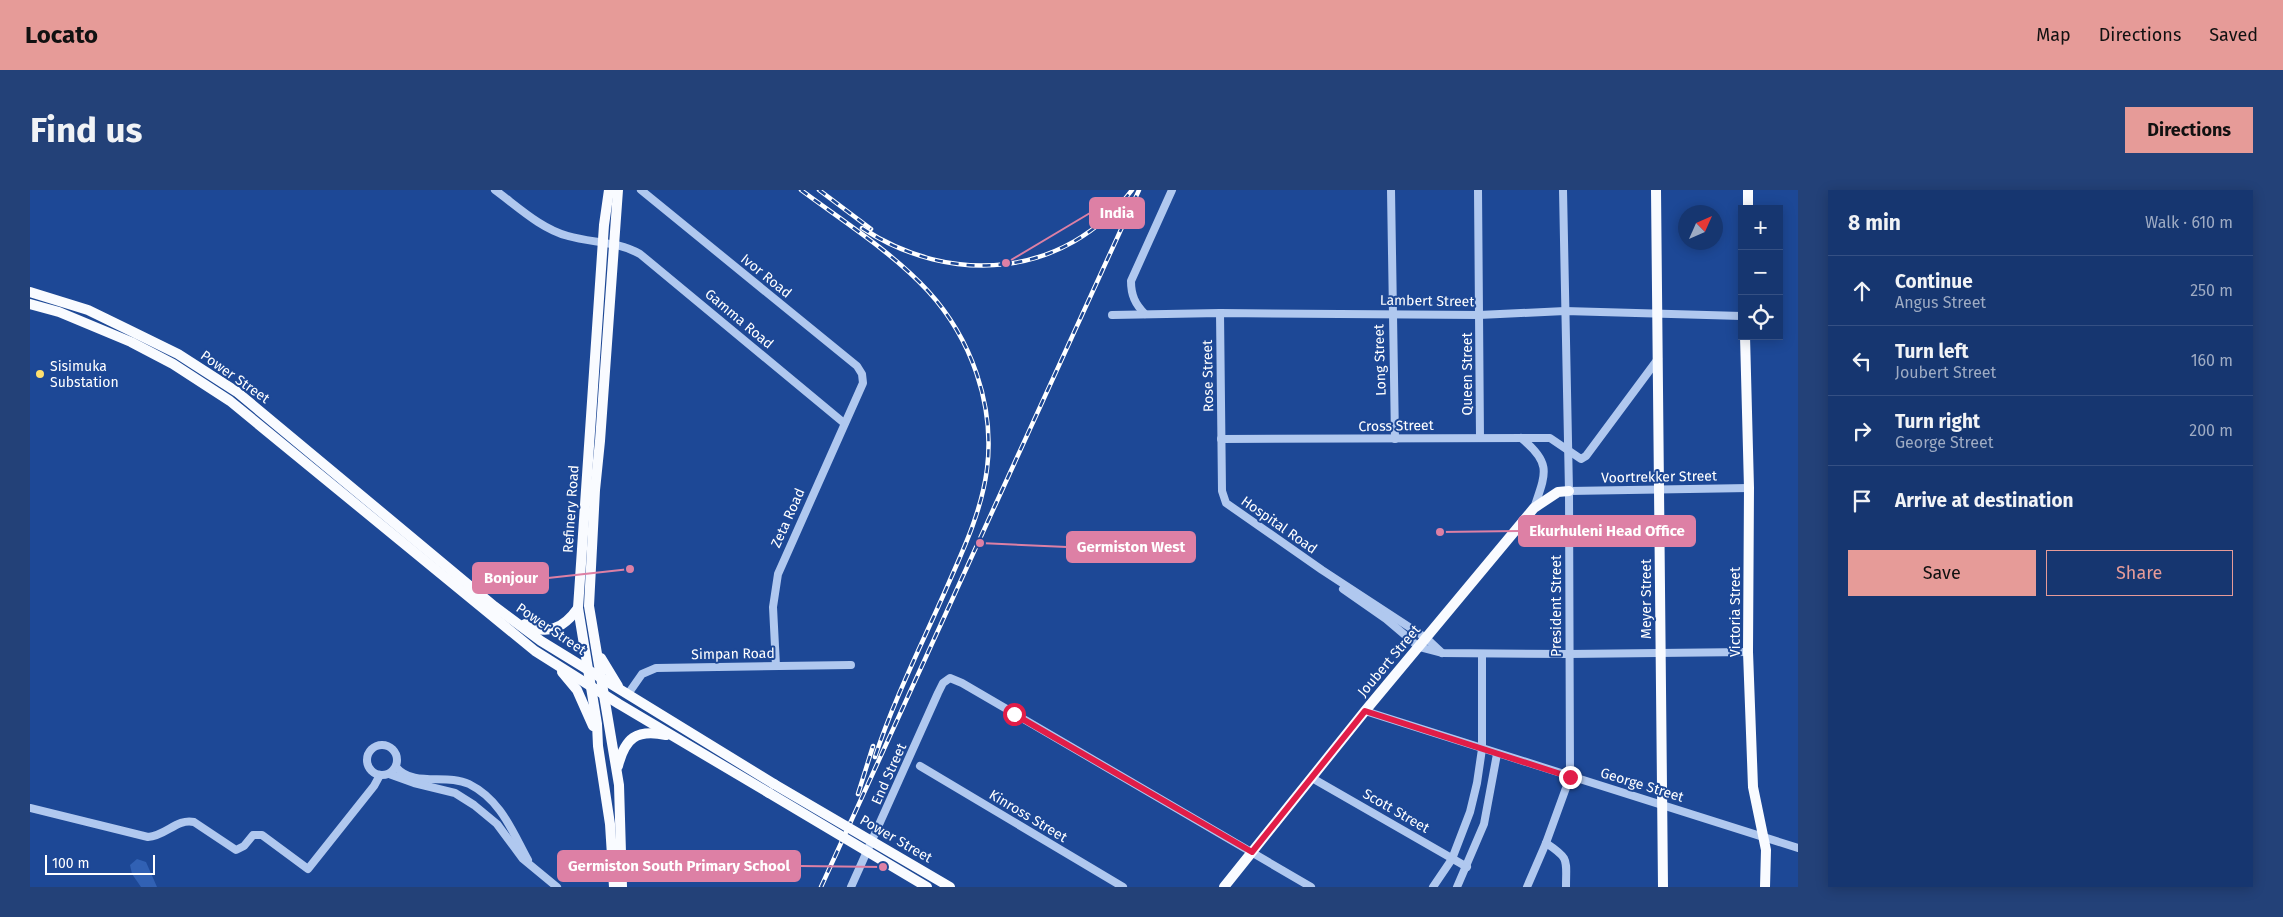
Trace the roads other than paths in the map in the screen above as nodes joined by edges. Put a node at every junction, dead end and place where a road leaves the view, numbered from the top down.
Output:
1 (495, 190) edge
2 (609, 190) edge
3 (618, 190) edge
4 (641, 190) edge
5 (1172, 190) edge
6 (1391, 190) edge
7 (1478, 190) edge
8 (1563, 190) edge
9 (1656, 190) edge
10 (1748, 190) edge
11 (1748, 205) edge
12 (608, 243) junction
13 (30, 292) edge
14 (30, 304) edge
15 (1566, 311) junction
16 (1658, 312) junction
17 (1220, 313) junction
18 (1391, 313) junction
19 (1145, 314) junction
20 (1480, 314) junction
21 (1112, 315) dead end
22 (1738, 316) edge
23 (1745, 340) edge
24 (178, 354) junction
25 (1658, 359) junction
26 (174, 364) junction
27 (860, 388) joint
28 (844, 423) junction
29 (1480, 438) junction
30 (1521, 438) junction
31 (1394, 439) junction
32 (595, 440) junction
33 (1221, 440) junction
34 (1569, 450) junction
35 (333, 477) junction
36 (1750, 488) junction
37 (1569, 491) junction
38 (1659, 491) junction
39 (1534, 508) junction
40 (1322, 570) junction
41 (494, 606) junction
42 (578, 608) junction
43 (1426, 638) junction
44 (1419, 647) junction
45 (596, 648) junction
46 (1660, 652) junction
47 (1748, 652) junction
48 (1442, 653) junction
49 (1482, 654) junction
50 (1568, 654) junction
51 (555, 664) junction
52 (851, 665) dead end
53 (776, 666) junction
54 (589, 671) junction
55 (601, 678) junction
56 (591, 685) junction
57 (625, 692) junction
58 (604, 693) junction
59 (1365, 711) junction
60 (672, 736) junction
61 (598, 746) junction
62 (1482, 749) junction
63 (1497, 754) junction
64 (920, 766) dead end
65 (396, 767) junction
66 (617, 770) junction
67 (389, 774) junction
68 (380, 776) junction
69 (1570, 777) junction
70 (1312, 778) junction
71 (771, 789) junction
72 (1662, 804) junction
73 (496, 806) junction
74 (30, 808) edge
75 (488, 816) junction
76 (1763, 837) junction
77 (1546, 843) junction
78 (1798, 848) edge
79 (1252, 852) junction
80 (1452, 858) junction
81 (532, 866) junction
82 (1467, 867) junction
83 (557, 887) edge
84 (614, 887) edge
85 (622, 887) edge
86 (851, 887) edge
87 (927, 887) edge
88 (950, 887) edge
89 (1124, 887) edge
90 (1224, 887) edge
91 (1311, 887) edge
92 (1433, 887) edge
93 (1457, 887) edge
94 (1526, 887) edge
95 (1566, 887) edge
96 (1662, 887) edge
97 (1765, 887) edge

1 - 12 street, Gamma Road
2 - 12 main road, Refinery Road
3 - 12 main road, Refinery Road
4 - 27 street, Ivor Road
5 - 19 street
6 - 18 street, Long Street
7 - 20 street, Queen Street
8 - 15 street, President Street
9 - 16 main road, Meyer Street
10 - 11 main road
12 - 28 street, Gamma Road
12 - 32 main road, Refinery Road
13 - 24 main road, Power Street
14 - 26 main road, Power Street
15 - 16 street, Lambert Street
15 - 20 street, Lambert Street
15 - 34 street, President Street
16 - 22 street, Lambert Street
16 - 25 main road, Meyer Street
17 - 18 street, Lambert Street
17 - 19 street, Lambert Street
17 - 33 street, Rose Street
18 - 20 street, Lambert Street
18 - 31 street, Long Street
19 - 21 street, Lambert Street
20 - 29 street, Queen Street
23 - 36 main road, Victoria Street
24 - 26 main road
24 - 35 main road, Power Street
25 - 34 street
25 - 38 main road, Meyer Street
26 - 35 main road, Power Street
27 - 28 street, Zeta Road
28 - 53 street, Zeta Road
29 - 30 street, Cross Street
29 - 31 street, Cross Street
30 - 34 street, Cross Street
30 - 39 street
31 - 33 street, Cross Street
32 - 42 main road, Refinery Road
32 - 45 main road, Refinery Road
33 - 40 street, Hospital Road
34 - 37 street, President Street
35 - 41 main road, Power Street
35 - 51 main road, Power Street
36 - 38 street, Voortrekker Street
36 - 47 main road, Victoria Street
37 - 38 street, Voortrekker Street
37 - 39 main road, Joubert Street
37 - 50 street, President Street
38 - 46 main road, Meyer Street
39 - 43 main road, Joubert Street
40 - 43 street, Hospital Road
40 - 44 street, Hospital Road
41 - 42 main road
41 - 54 main road, Power Street
42 - 54 main road, Refinery Road
43 - 44 main road, Joubert Street
43 - 48 street, Hospital Road
44 - 48 street
44 - 59 main road, Joubert Street
45 - 55 main road, Refinery Road
45 - 57 main road
46 - 47 street
46 - 50 street
46 - 72 main road, Meyer Street
47 - 76 main road, Victoria Street
48 - 49 street
49 - 50 street
49 - 62 street
50 - 69 street, President Street
51 - 56 main road, Power Street
51 - 61 main road
52 - 53 street, Simpan Road
53 - 57 street, Simpan Road
54 - 55 main road, Power Street
54 - 56 main road, Refinery Road
55 - 57 main road, Power Street
55 - 58 main road, Refinery Road
56 - 58 main road, Power Street
56 - 61 main road, Refinery Road
57 - 71 main road, Power Street
58 - 60 main road, Power Street
58 - 66 main road, Refinery Road
59 - 62 street, George Street
59 - 70 main road, Joubert Street
60 - 66 main road
60 - 71 main road, Power Street
61 - 84 main road, Refinery Road
62 - 63 street, George Street
62 - 80 street
63 - 69 street, George Street
63 - 82 street
64 - 89 street, Kinross Street
65 - 67 street
65 - 68 street
65 - 73 street
66 - 85 main road, Refinery Road
67 - 68 street
67 - 75 street
68 - 74 street
69 - 72 street, George Street
69 - 77 street, President Street
70 - 79 main road, Joubert Street
70 - 80 street, Scott Street
71 - 87 main road, Power Street, bridge
71 - 88 main road, Power Street, bridge
72 - 76 street, George Street
72 - 96 main road, Meyer Street
73 - 75 street
73 - 81 street
75 - 81 street
76 - 78 street, George Street
76 - 97 main road, Victoria Street
77 - 94 street, President Street
77 - 95 street
79 - 86 street, End Street
79 - 90 main road, Joubert Street
79 - 91 street
80 - 82 street, Scott Street
80 - 92 street
81 - 83 street
82 - 93 street

